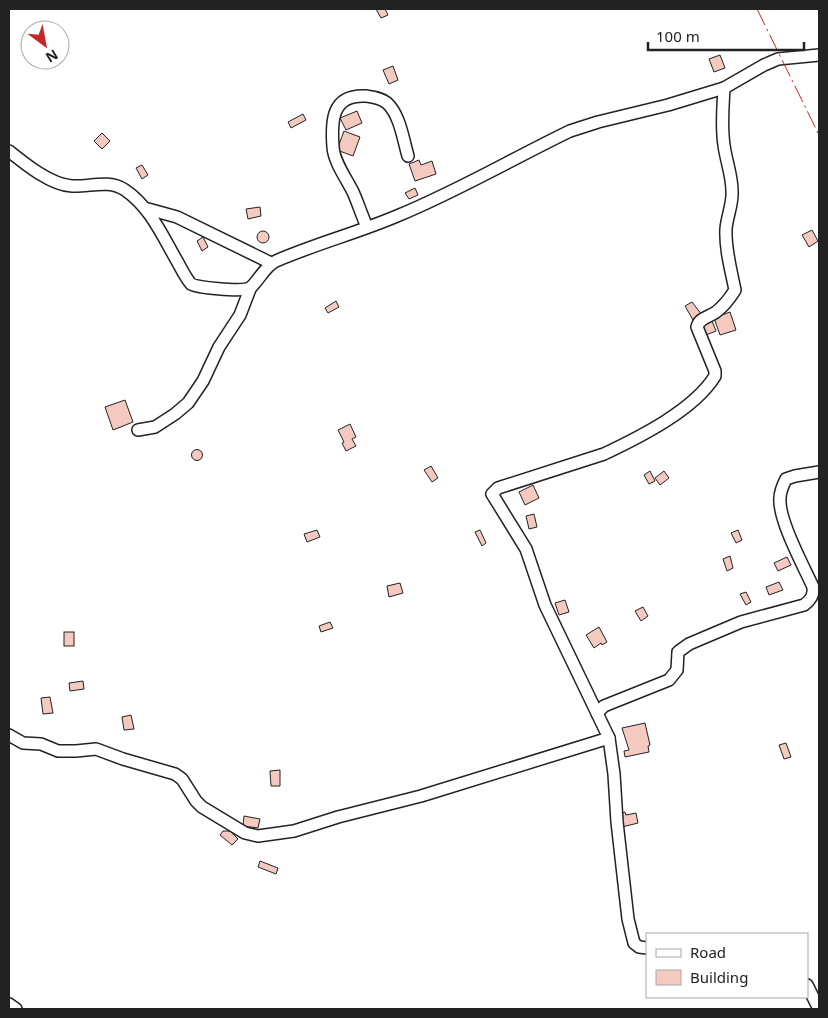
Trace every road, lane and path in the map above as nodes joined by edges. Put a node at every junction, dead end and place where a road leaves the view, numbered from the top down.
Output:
1 (819, 55) edge
2 (724, 88) junction
3 (9, 151) edge
4 (408, 156) dead end
5 (148, 209) junction
6 (367, 227) junction
7 (271, 263) junction
8 (250, 289) junction
9 (138, 430) dead end
10 (819, 472) edge
11 (597, 713) junction
12 (9, 735) edge
13 (608, 738) junction
14 (646, 948) edge
15 (808, 987) edge
16 (9, 1004) edge
17 (16, 1009) edge
18 (819, 1009) edge

1 - 2 street
2 - 6 street
2 - 11 street
3 - 5 street
4 - 6 street
5 - 7 street
5 - 8 street
6 - 7 street
7 - 8 street
8 - 9 street
10 - 11 street
11 - 13 street
12 - 13 street
13 - 14 street
15 - 18 street
16 - 17 street

